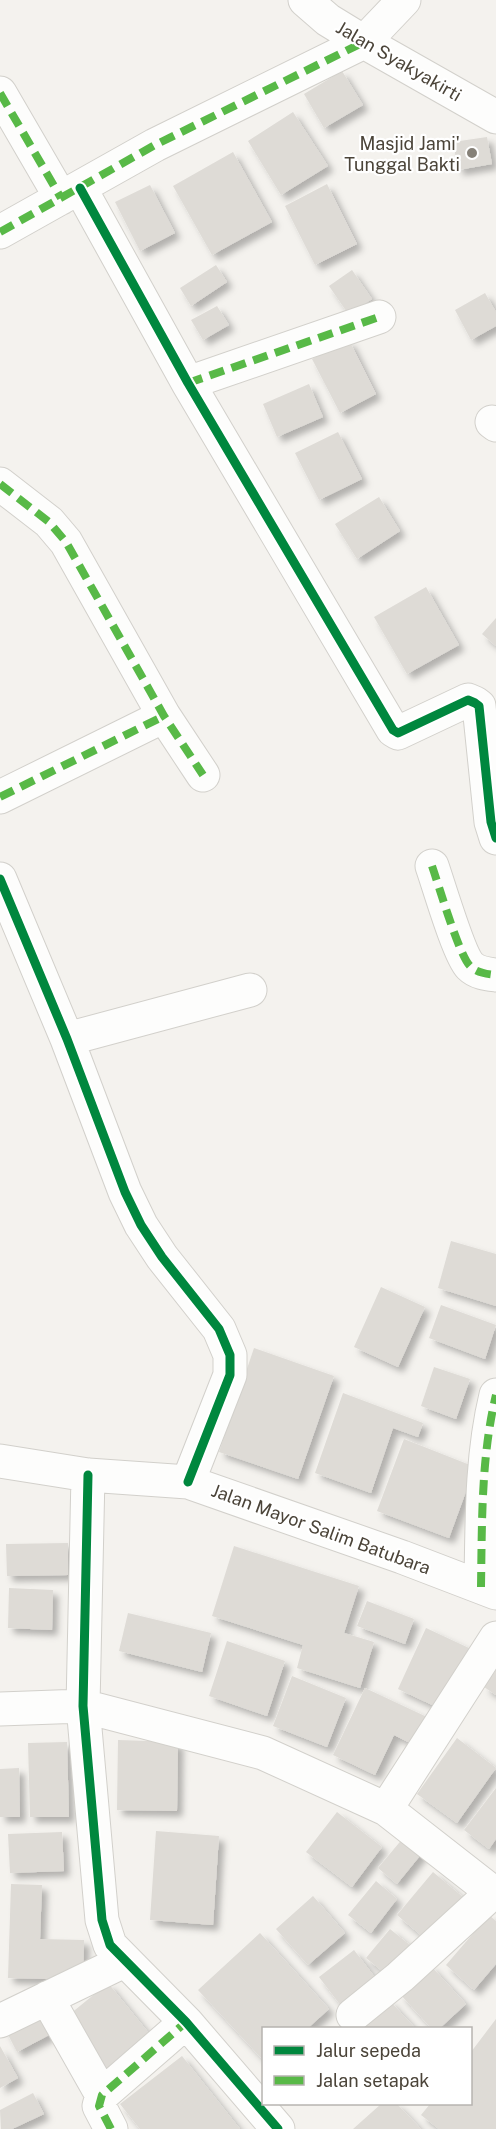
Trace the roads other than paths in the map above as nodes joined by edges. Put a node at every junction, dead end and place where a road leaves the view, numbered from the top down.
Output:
1 (305, 0) edge
2 (404, 0) edge
3 (364, 42) junction
4 (0, 93) edge
5 (496, 117) edge
6 (70, 193) junction
7 (0, 232) edge
8 (379, 317) dead end
9 (188, 383) junction
10 (0, 484) edge
11 (164, 716) junction
12 (203, 775) dead end
13 (0, 797) edge
14 (496, 838) edge
15 (432, 866) dead end
16 (0, 879) edge
17 (496, 975) edge
18 (250, 990) dead end
19 (67, 1039) junction
20 (496, 1395) edge
21 (0, 1461) edge
22 (88, 1475) junction
23 (188, 1482) junction
24 (489, 1590) edge
25 (496, 1638) edge
26 (83, 1706) junction
27 (0, 1709) edge
28 (386, 1809) junction
29 (494, 1894) edge
30 (124, 1961) junction
31 (47, 1998) junction
32 (353, 2015) dead end
33 (0, 2021) edge
34 (186, 2022) junction
35 (102, 2096) junction
36 (111, 2129) edge
37 (278, 2129) edge

1 - 3 street, Jalan Syakyakirti
2 - 3 street
3 - 5 street, Jalan Syakyakirti
3 - 6 street
4 - 6 street
6 - 7 street
6 - 9 street
8 - 9 street
9 - 14 street
10 - 11 street
11 - 12 street
11 - 13 street
15 - 17 street
16 - 19 street
18 - 19 street
19 - 23 street
20 - 24 street
21 - 22 street, Jalan Mayor Salim Batubara
22 - 23 street, Jalan Mayor Salim Batubara
22 - 26 street
23 - 24 street, Jalan Mayor Salim Batubara
25 - 28 street
26 - 27 street
26 - 28 street
26 - 30 street
28 - 29 street
29 - 32 street
30 - 31 street
30 - 34 street
31 - 33 street
31 - 35 street
34 - 35 street
34 - 37 street
35 - 36 street

